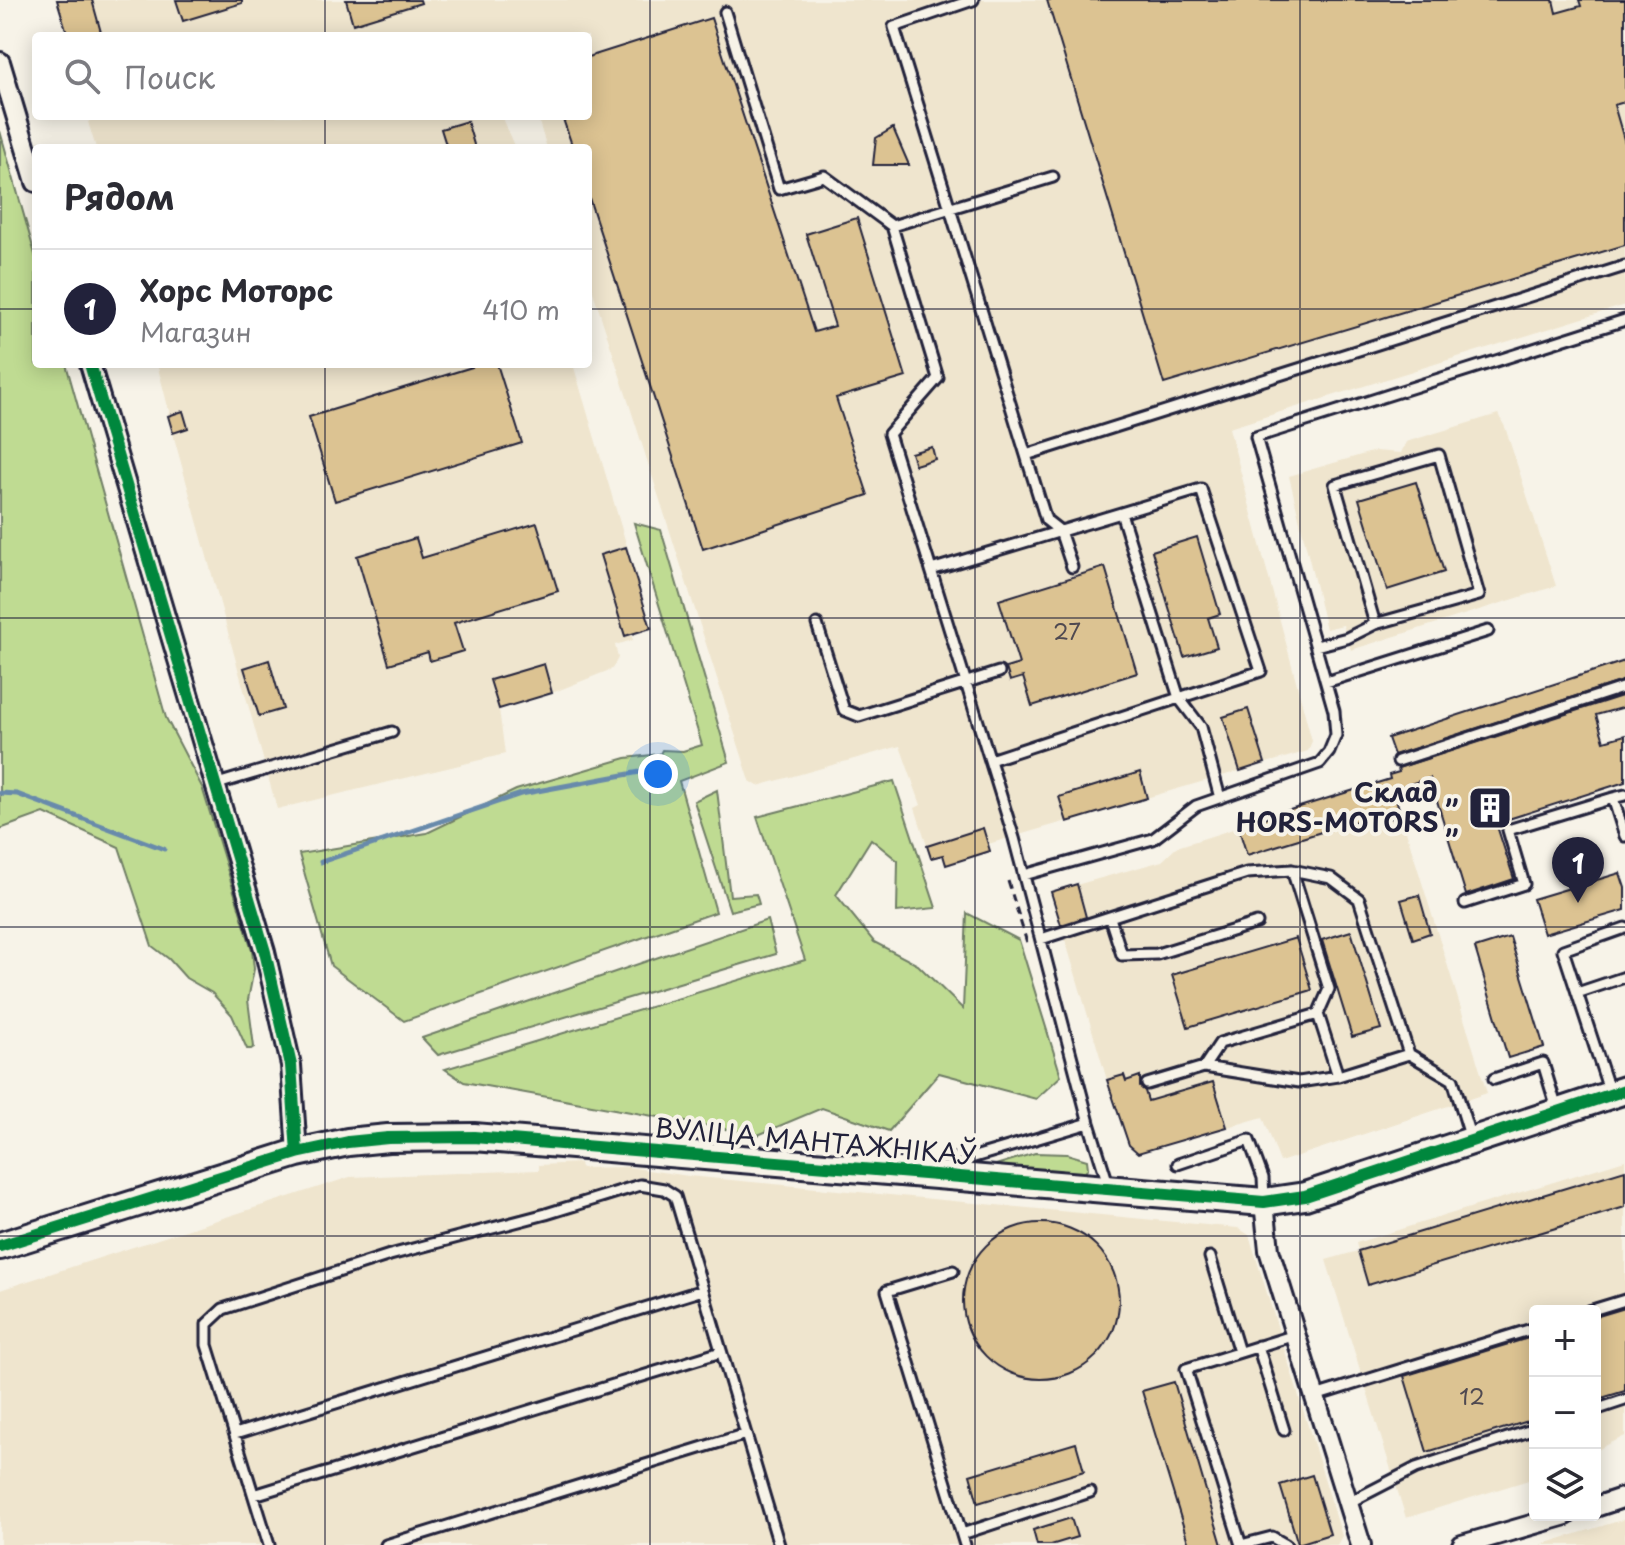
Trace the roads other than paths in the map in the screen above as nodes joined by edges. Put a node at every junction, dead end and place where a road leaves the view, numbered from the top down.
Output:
1 (973, 0) edge
2 (725, 12) dead end
3 (0, 62) edge
4 (32, 169) edge
5 (1053, 177) dead end
6 (950, 208) junction
7 (892, 226) junction
8 (1625, 266) edge
9 (1625, 320) edge
10 (91, 368) edge
11 (1026, 455) junction
12 (1121, 513) junction
13 (1060, 531) junction
14 (1072, 567) dead end
15 (931, 570) junction
16 (817, 624) dead end
17 (1375, 624) junction
18 (1488, 631) dead end
19 (1316, 646) junction
20 (999, 672) dead end
21 (1326, 682) junction
22 (966, 683) junction
23 (1625, 687) edge
24 (1179, 698) junction
25 (392, 732) dead end
26 (990, 760) junction
27 (1398, 761) dead end
28 (214, 785) junction
29 (1625, 795) edge
30 (1220, 798) junction
31 (1613, 798) junction
32 (1625, 836) edge
33 (1292, 870) junction
34 (1024, 875) junction
35 (1465, 903) dead end
36 (1110, 918) junction
37 (1257, 923) dead end
38 (1625, 928) edge
39 (1041, 939) junction
40 (1625, 977) edge
41 (1577, 993) junction
42 (1318, 1014) junction
43 (1409, 1054) junction
44 (1204, 1067) junction
45 (1338, 1076) junction
46 (1494, 1079) dead end
47 (1147, 1084) dead end
48 (1618, 1092) edge
49 (1558, 1113) junction
50 (1089, 1123) junction
51 (1472, 1143) junction
52 (297, 1153) junction
53 (1178, 1164) dead end
54 (952, 1175) junction
55 (1110, 1190) junction
56 (1264, 1202) junction
57 (0, 1246) edge
58 (1210, 1257) dead end
59 (953, 1271) dead end
60 (703, 1290) junction
61 (1625, 1300) edge
62 (1601, 1307) edge
63 (1529, 1330) edge
64 (1295, 1335) junction
65 (1258, 1346) junction
66 (721, 1352) junction
67 (1239, 1352) junction
68 (1315, 1396) junction
69 (1625, 1400) edge
70 (1601, 1408) edge
71 (1284, 1430) dead end
72 (1529, 1431) edge
73 (235, 1434) junction
74 (746, 1434) junction
75 (1090, 1492) dead end
76 (254, 1495) junction
77 (1625, 1497) edge
78 (1348, 1503) junction
79 (1601, 1505) edge
80 (1545, 1521) edge
81 (962, 1534) junction
82 (269, 1545) edge
83 (386, 1545) edge
84 (779, 1545) edge
85 (965, 1545) edge
86 (1286, 1545) edge
87 (1361, 1545) edge
88 (1462, 1545) edge

1 - 6 lane
2 - 7 lane
3 - 4 street
5 - 6 lane
6 - 7 lane
6 - 11 lane
7 - 15 lane
8 - 11 lane
9 - 19 lane
10 - 28 street
11 - 13 lane
12 - 13 lane
12 - 24 lane
12 - 24 lane
13 - 14 lane
13 - 15 lane
15 - 22 lane
16 - 22 lane
17 - 17 lane
17 - 19 lane
18 - 21 lane
19 - 21 lane
20 - 22 lane
21 - 30 lane
22 - 26 lane
23 - 27 lane
24 - 26 lane
24 - 30 lane
25 - 28 lane
26 - 34 lane
28 - 52 street
29 - 31 lane
30 - 34 lane
31 - 32 lane
31 - 35 lane
33 - 36 lane
33 - 42 lane
33 - 43 lane
34 - 39 lane
36 - 37 lane
36 - 39 lane
38 - 41 lane
39 - 50 lane
40 - 41 lane
41 - 48 lane
42 - 44 lane
42 - 45 lane
43 - 45 lane
43 - 51 lane
44 - 45 lane
44 - 47 lane
46 - 49 lane
48 - 49 street, ВУЛІЦА МАНТАЖНІКАЎ
49 - 51 street, ВУЛІЦА МАНТАЖНІКАЎ
50 - 54 lane
50 - 55 lane
51 - 56 street, ВУЛІЦА МАНТАЖНІКАЎ
52 - 54 street, ВУЛІЦА МАНТАЖНІКАЎ
52 - 57 street, ВУЛІЦА МАНТАЖНІКАЎ
53 - 56 lane
54 - 55 street, ВУЛІЦА МАНТАЖНІКАЎ
55 - 56 street, ВУЛІЦА МАНТАЖНІКАЎ
56 - 64 street
58 - 67 lane
59 - 81 lane
60 - 66 lane
60 - 73 lane
60 - 73 lane
61 - 62 lane
63 - 68 lane
64 - 65 lane
64 - 68 street
65 - 67 lane
65 - 71 lane
66 - 74 lane
66 - 76 lane
67 - 86 lane
68 - 78 street
69 - 70 lane
72 - 78 lane
73 - 76 lane
74 - 83 lane
74 - 84 lane
75 - 81 lane
76 - 82 lane
77 - 79 street
78 - 87 street
80 - 88 street
81 - 85 lane

